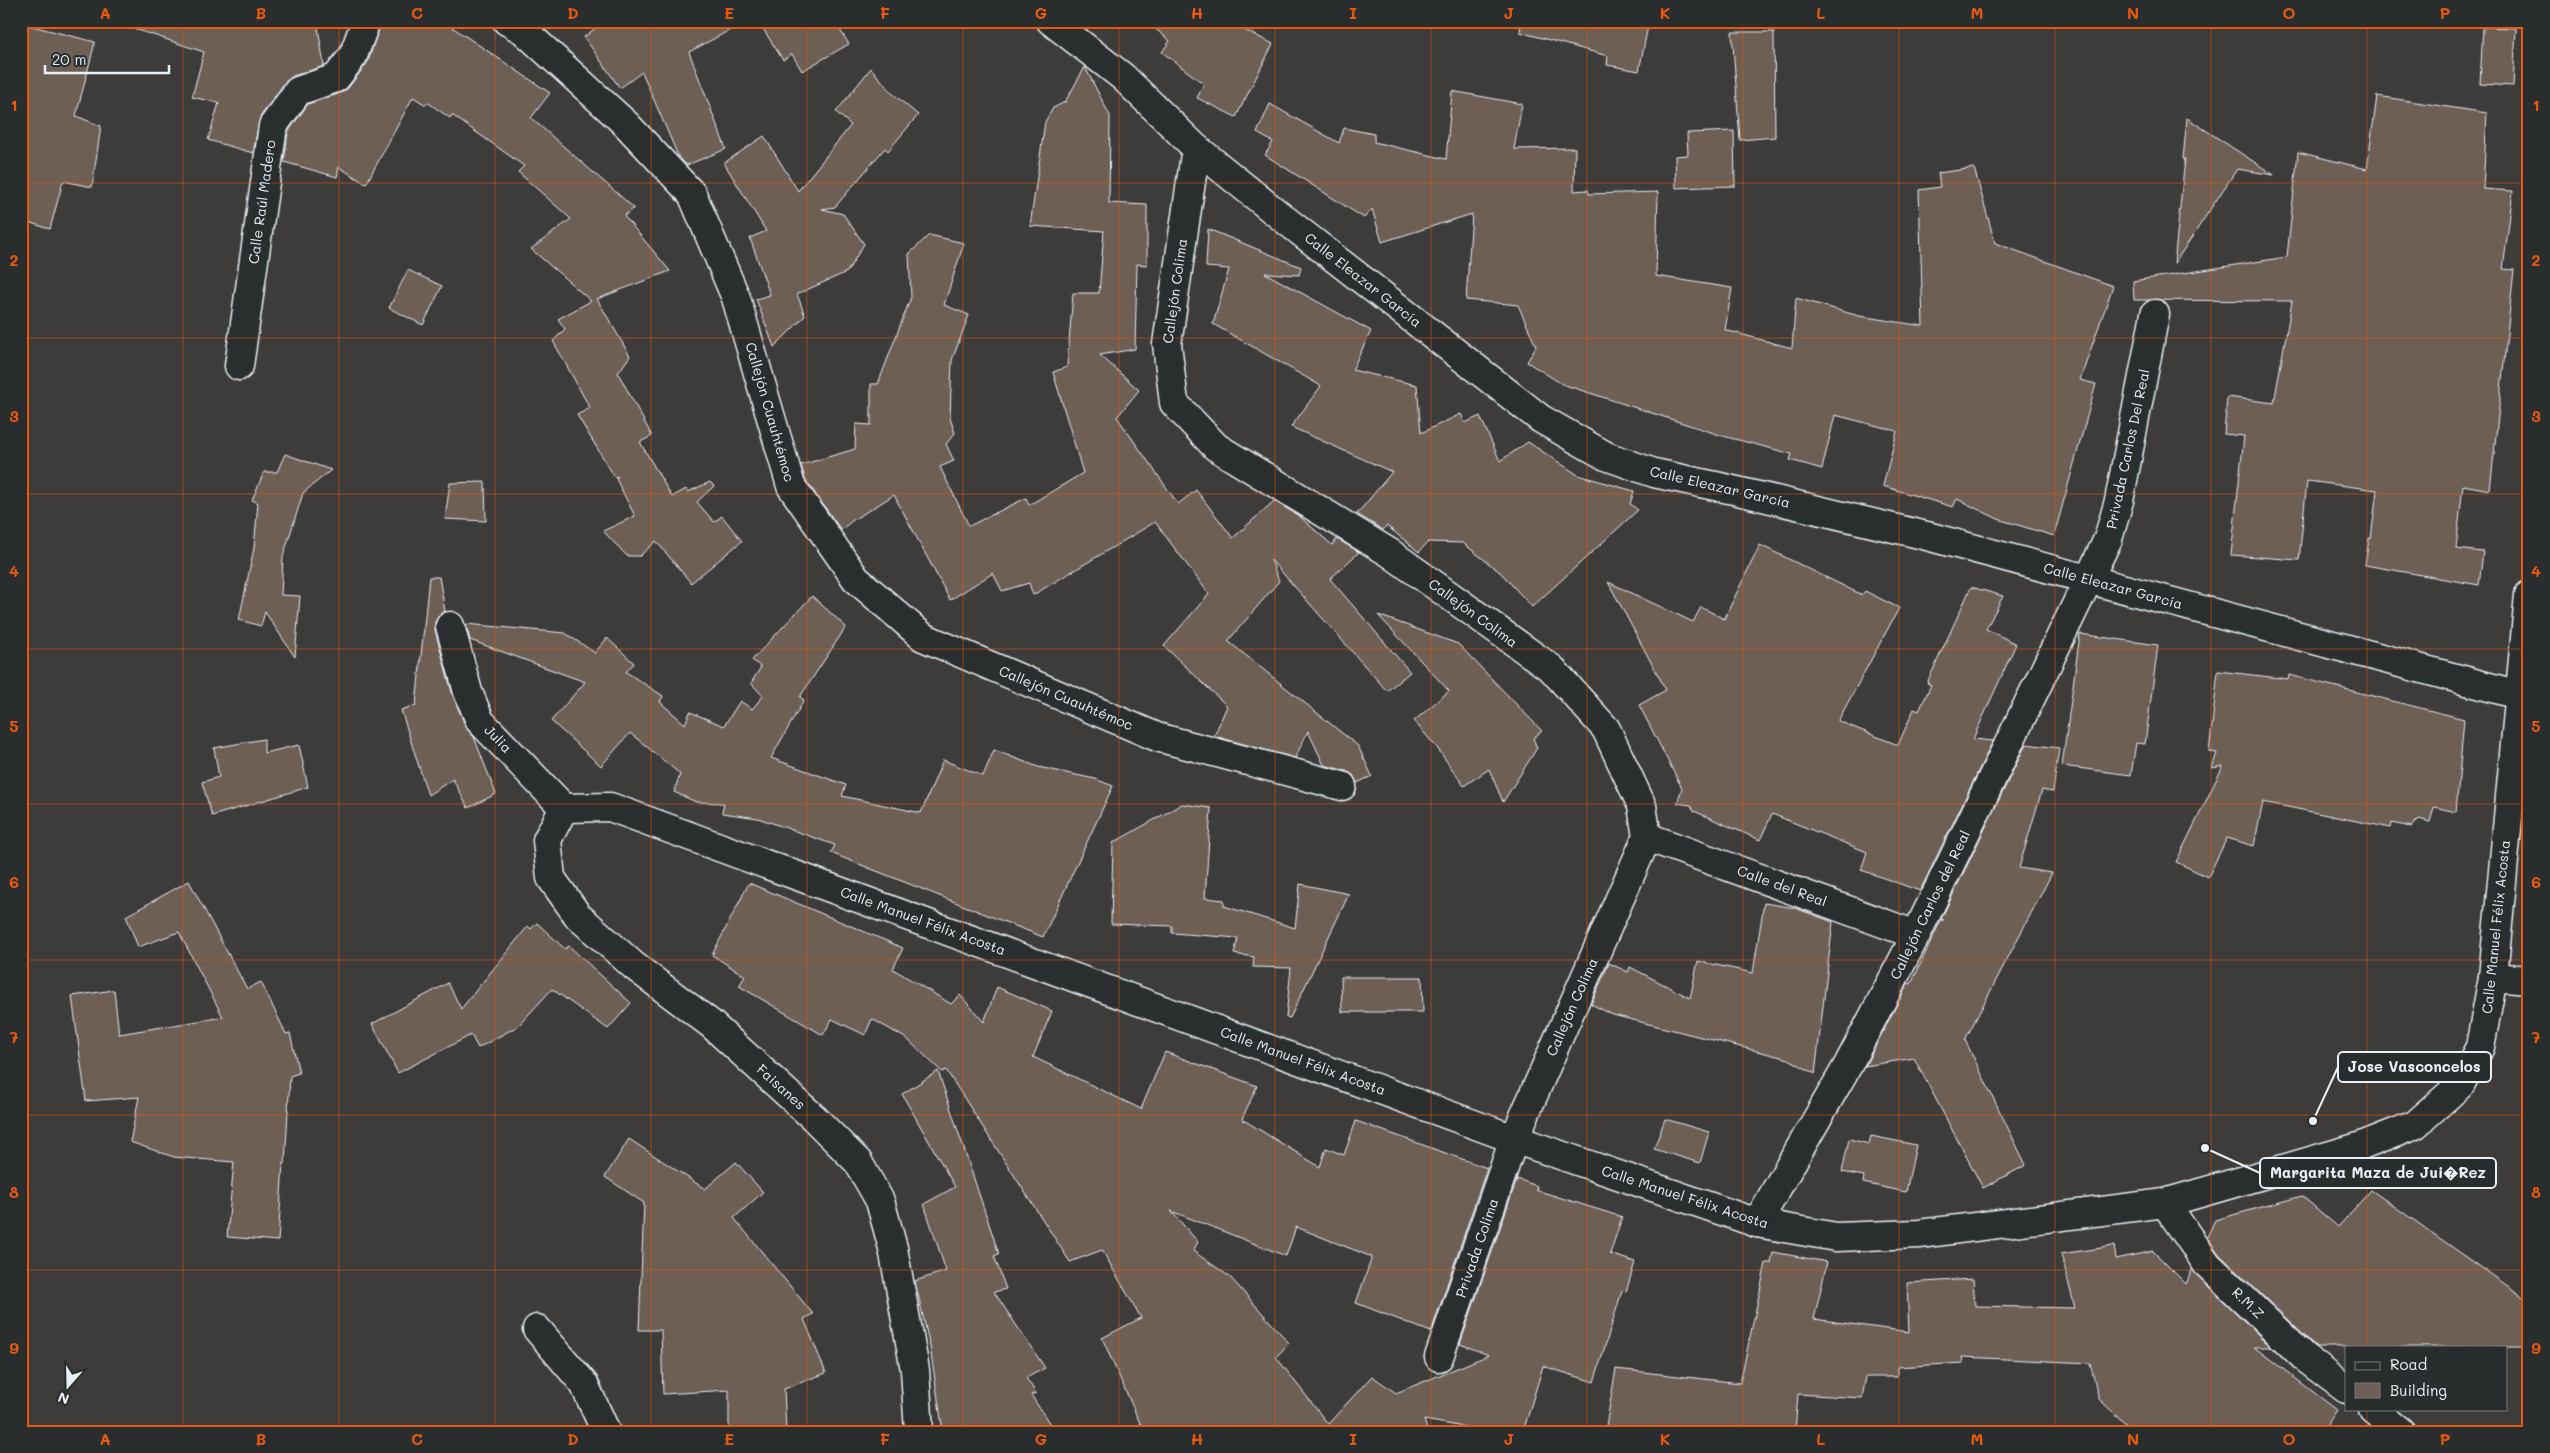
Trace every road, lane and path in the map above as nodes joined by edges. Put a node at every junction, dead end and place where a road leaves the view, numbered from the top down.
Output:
1 (366, 21) edge
2 (507, 21) edge
3 (1051, 21) edge
4 (1196, 148) junction
5 (2155, 314) dead end
6 (239, 366) dead end
7 (2088, 580) junction
8 (2529, 594) edge
9 (450, 626) dead end
10 (2519, 695) junction
11 (1342, 786) dead end
12 (564, 808) junction
13 (1647, 837) junction
14 (1916, 935) junction
15 (2493, 977) junction
16 (2529, 980) edge
17 (1514, 1139) junction
18 (2165, 1203) junction
19 (1757, 1223) junction
20 (537, 1329) dead end
21 (1439, 1357) dead end
22 (2345, 1388) edge
23 (2373, 1410) edge
24 (606, 1432) edge
25 (919, 1432) edge
26 (2401, 1432) edge

1 - 6 street, Calle Raúl Madero
2 - 11 street, Callejón Cuauhtémoc
3 - 4 street, Calle Eleazar García
4 - 7 street, Calle Eleazar García
4 - 13 street, Callejón Colima
5 - 7 street, Privada Carlos Del Real
7 - 10 street, Calle Eleazar García
7 - 14 street, Callejón Carlos del Real
8 - 10 street, Calle Manuel Félix Acosta
9 - 12 street, Julia
10 - 15 street, Calle Manuel Félix Acosta
12 - 17 street, Calle Manuel Félix Acosta
12 - 25 street, Faisanes
13 - 14 street, Calle del Real
13 - 17 street, Callejón Colima
14 - 19 street, Callejón Carlos del Real
15 - 16 street
15 - 18 street, Calle Manuel Félix Acosta
17 - 19 street, Calle Manuel Félix Acosta
17 - 21 street, Privada Colima
18 - 19 street, Calle Manuel Félix Acosta
18 - 22 street, R.M.Z
20 - 24 street
23 - 26 street

